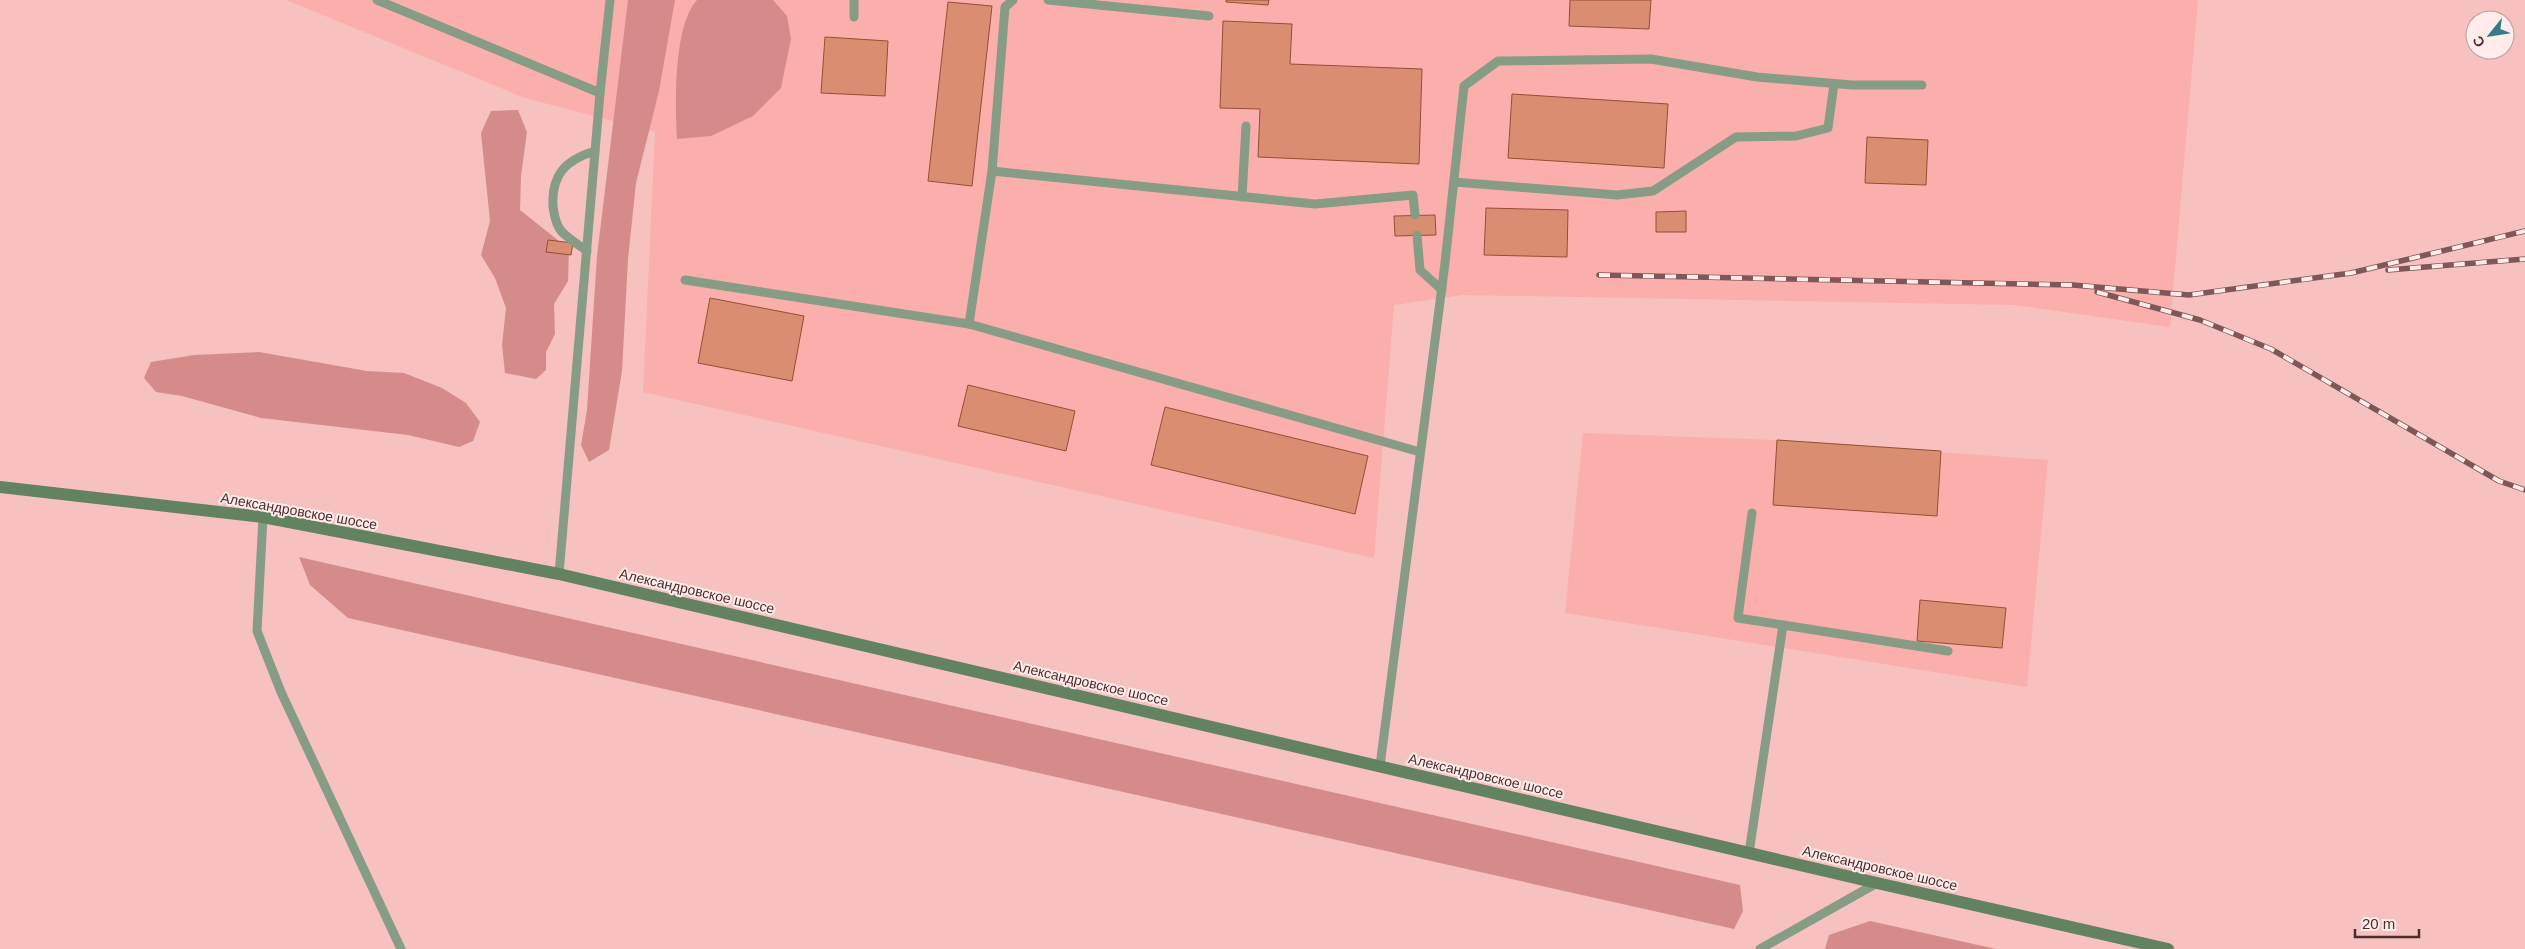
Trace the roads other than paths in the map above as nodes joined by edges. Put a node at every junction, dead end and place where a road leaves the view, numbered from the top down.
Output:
1 (377, 0) edge
2 (610, 0) edge
3 (854, 0) edge
4 (1013, 0) edge
5 (1048, 0) edge
6 (1210, 16) dead end
7 (854, 17) dead end
8 (1834, 84) junction
9 (1922, 85) dead end
10 (600, 92) junction
11 (1246, 126) dead end
12 (595, 151) junction
13 (992, 171) junction
14 (1454, 182) junction
15 (1242, 197) junction
16 (1415, 215) dead end
17 (1417, 235) dead end
18 (587, 251) junction
19 (685, 280) dead end
20 (1442, 290) junction
21 (969, 324) junction
22 (1420, 452) junction
23 (0, 486) edge
24 (1752, 513) dead end
25 (263, 517) junction
26 (559, 574) junction
27 (1783, 625) junction
28 (1948, 651) dead end
29 (1380, 766) junction
30 (1749, 853) junction
31 (1877, 883) junction
32 (401, 949) edge
33 (1760, 949) edge
34 (2168, 949) edge

1 - 10 lane
2 - 10 lane
3 - 7 lane
4 - 13 lane
5 - 6 lane
8 - 9 lane
8 - 14 lane
8 - 14 lane
10 - 12 lane
11 - 15 lane
12 - 18 lane
12 - 18 lane
13 - 15 lane
13 - 21 lane
14 - 20 lane
15 - 16 lane
17 - 20 lane
18 - 26 lane
19 - 21 lane
20 - 22 lane
21 - 22 lane
22 - 29 lane
23 - 25 main road, Александровское шоссе
24 - 27 lane
25 - 26 main road, Александровское шоссе
25 - 32 lane
26 - 29 main road, Александровское шоссе
27 - 28 lane
27 - 30 lane
29 - 30 main road, Александровское шоссе
30 - 31 main road, Александровское шоссе
31 - 33 lane
31 - 34 main road, Александровское шоссе

